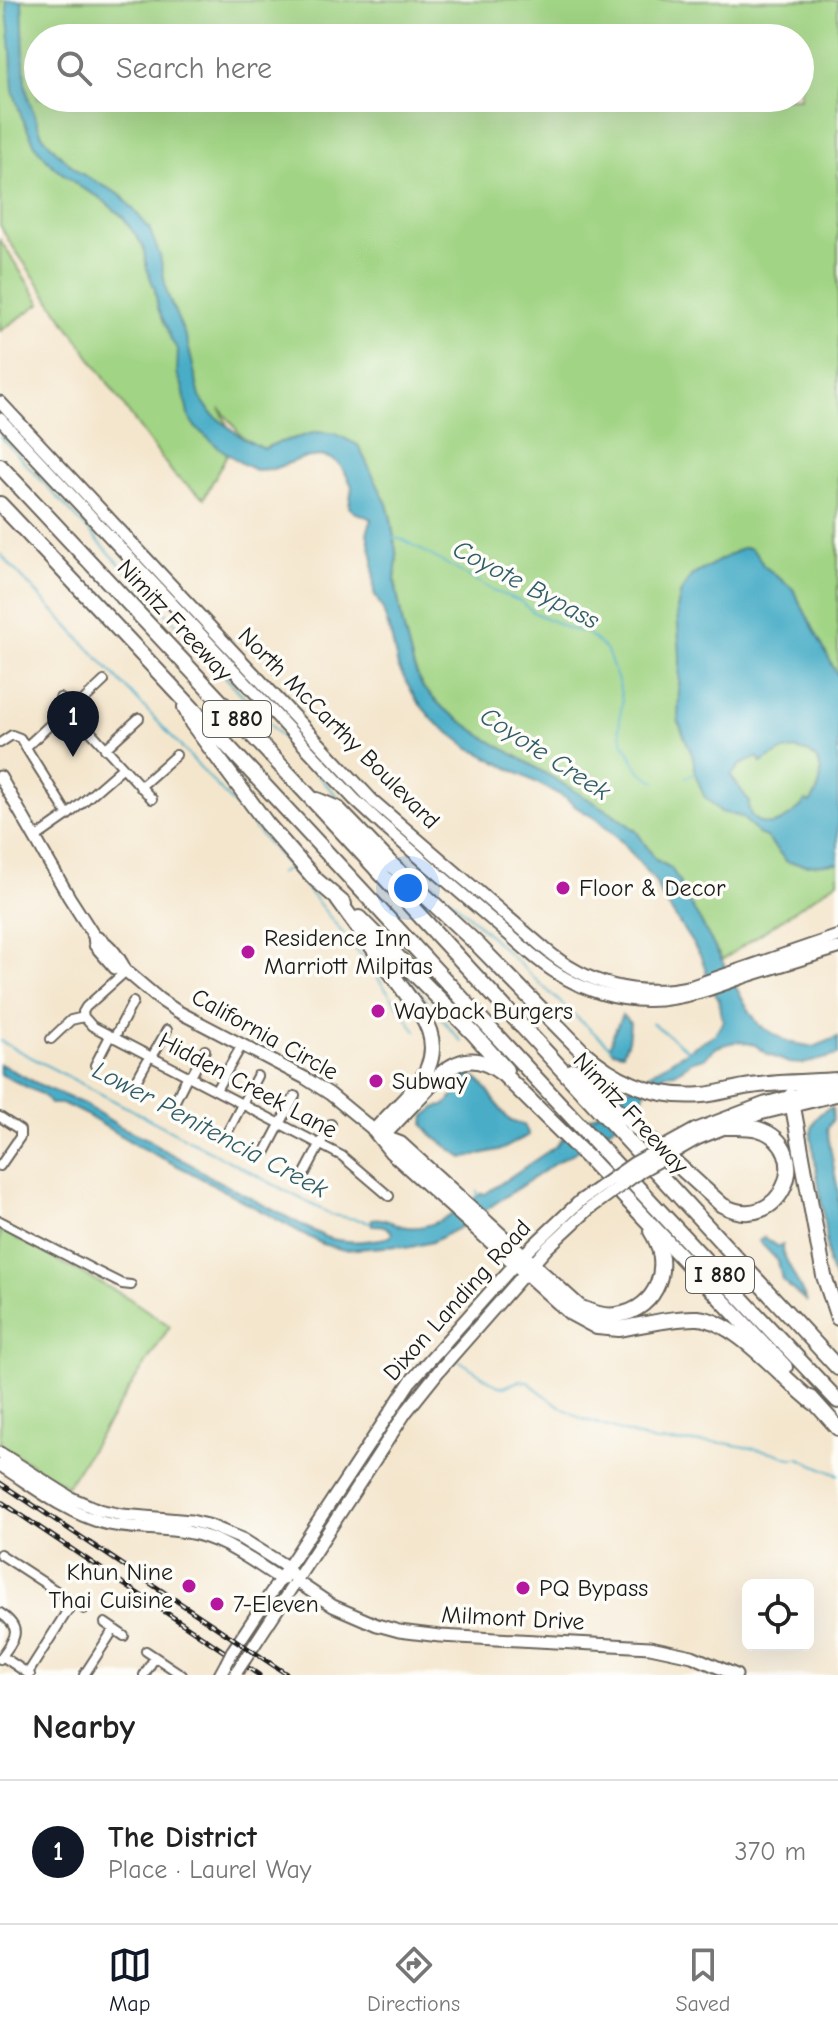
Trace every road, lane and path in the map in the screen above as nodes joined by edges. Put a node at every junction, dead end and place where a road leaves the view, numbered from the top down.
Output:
1 (0, 402) edge
2 (0, 419) edge
3 (0, 466) edge
4 (0, 504) edge
5 (149, 570) junction
6 (104, 681) dead end
7 (181, 697) junction
8 (60, 698) dead end
9 (70, 710) junction
10 (139, 718) dead end
11 (0, 743) edge
12 (26, 747) junction
13 (105, 749) junction
14 (176, 755) dead end
15 (122, 768) junction
16 (0, 777) edge
17 (140, 787) junction
18 (311, 798) junction
19 (152, 799) dead end
20 (68, 815) junction
21 (35, 838) junction
22 (338, 900) junction
23 (838, 936) edge
24 (838, 948) edge
25 (772, 964) junction
26 (126, 971) junction
27 (133, 1002) dead end
28 (84, 1017) junction
29 (167, 1030) dead end
30 (112, 1037) junction
31 (51, 1039) dead end
32 (242, 1045) junction
33 (205, 1050) dead end
34 (151, 1056) junction
35 (95, 1065) dead end
36 (190, 1076) junction
37 (257, 1076) dead end
38 (838, 1082) edge
39 (135, 1083) dead end
40 (216, 1090) junction
41 (838, 1095) edge
42 (295, 1096) dead end
43 (792, 1101) junction
44 (173, 1105) dead end
45 (242, 1105) junction
46 (0, 1117) edge
47 (552, 1121) junction
48 (331, 1124) dead end
49 (280, 1125) junction
50 (726, 1127) junction
51 (628, 1131) junction
52 (227, 1133) dead end
53 (378, 1134) junction
54 (696, 1134) junction
55 (319, 1145) junction
56 (265, 1153) dead end
57 (0, 1166) edge
58 (305, 1173) dead end
59 (389, 1196) dead end
60 (623, 1196) junction
61 (0, 1221) edge
62 (524, 1265) junction
63 (131, 1285) dead end
64 (838, 1318) edge
65 (838, 1368) edge
66 (838, 1401) edge
67 (816, 1404) junction
68 (838, 1428) edge
69 (0, 1453) edge
70 (0, 1465) edge
71 (0, 1554) edge
72 (287, 1567) junction
73 (279, 1578) junction
74 (296, 1581) junction
75 (73, 1602) junction
76 (84, 1609) dead end
77 (0, 1613) edge
78 (105, 1623) dead end
79 (114, 1629) junction
80 (124, 1636) dead end
81 (146, 1651) dead end
82 (1, 1657) edge
83 (155, 1657) junction
84 (223, 1670) edge
85 (236, 1673) edge
86 (29, 1674) edge
87 (84, 1675) edge
88 (144, 1675) edge
89 (182, 1675) edge
90 (736, 1675) edge

1 - 5 main road, North McCarthy Boulevard
2 - 5 main road, North McCarthy Boulevard
3 - 18 highway, Nimitz Freeway / I 880
4 - 7 highway, Nimitz Freeway / I 880
5 - 25 main road, North McCarthy Boulevard
6 - 9 street
7 - 22 highway
7 - 66 highway, Nimitz Freeway / I 880
8 - 9 street
9 - 12 street
9 - 13 street
10 - 13 street
11 - 12 street
12 - 20 street
13 - 15 street
14 - 17 street
15 - 17 street
15 - 20 street
16 - 21 main road, California Circle
17 - 19 street
18 - 38 highway
18 - 51 highway, Nimitz Freeway / I 880
20 - 21 street
21 - 26 main road, California Circle
22 - 47 highway
22 - 53 highway
23 - 25 main road, North McCarthy Boulevard
24 - 25 main road, North McCarthy Boulevard
26 - 28 street
26 - 32 main road, California Circle
27 - 30 street
28 - 30 street, Hidden Creek Lane
28 - 31 street
29 - 34 street
30 - 34 street, Hidden Creek Lane
30 - 35 street
32 - 40 street
32 - 53 main road, California Circle
33 - 36 street
34 - 36 street, Hidden Creek Lane
34 - 39 street
36 - 40 street, Hidden Creek Lane
36 - 44 street
37 - 45 street
38 - 43 main road, Dixon Landing Road
40 - 45 street, Hidden Creek Lane
41 - 43 main road, Dixon Landing Road
42 - 49 street
43 - 50 main road, Dixon Landing Road
43 - 54 main road, Dixon Landing Road
43 - 64 highway
45 - 49 street, Hidden Creek Lane
45 - 52 street
46 - 57 street
47 - 53 highway
47 - 60 highway
48 - 55 street
49 - 55 street, Hidden Creek Lane
49 - 56 street
50 - 51 highway
50 - 54 main road, Dixon Landing Road
51 - 65 highway, Nimitz Freeway / I 880
53 - 62 highway, California Circle
54 - 62 main road, Dixon Landing Road, bridge
55 - 58 street
55 - 59 street, Hidden Creek Lane
60 - 62 highway
60 - 67 highway
61 - 63 street
62 - 67 highway
62 - 72 main road, Dixon Landing Road
62 - 74 main road, Dixon Landing Road
67 - 68 highway
69 - 72 main road, Milmont Drive
70 - 73 main road, Milmont Drive
71 - 75 street
72 - 73 main road, Dixon Landing Road
72 - 74 main road, Milmont Drive
73 - 74 main road, Milmont Drive
73 - 84 main road, Dixon Landing Road, bridge
74 - 85 main road, Dixon Landing Road, bridge
74 - 90 main road, Milmont Drive
75 - 76 street
75 - 86 street
77 - 82 street
78 - 79 street
79 - 80 street
79 - 87 street
81 - 83 street
82 - 86 street
83 - 88 street
83 - 89 street

